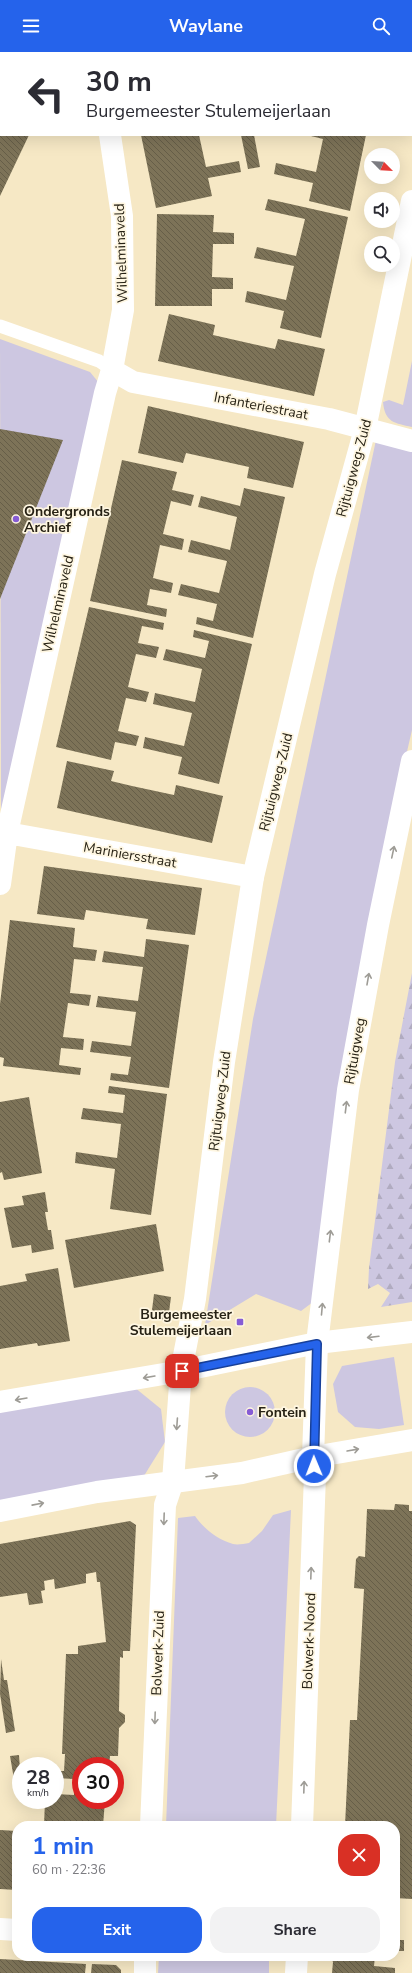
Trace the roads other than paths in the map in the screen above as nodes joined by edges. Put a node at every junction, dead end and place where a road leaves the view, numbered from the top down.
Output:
1 (110, 136) edge
2 (412, 201) edge
3 (0, 326) edge
4 (112, 370) junction
5 (365, 428) junction
6 (412, 441) edge
7 (412, 761) edge
8 (3, 832) edge
9 (253, 877) junction
10 (0, 884) edge
11 (412, 1332) edge
12 (317, 1344) junction
13 (182, 1371) junction
14 (0, 1402) edge
15 (412, 1440) edge
16 (313, 1457) junction
17 (173, 1481) junction
18 (0, 1511) edge
19 (151, 1821) edge
20 (302, 1821) edge
21 (0, 1929) edge
22 (12, 1930) edge
23 (145, 1961) edge
24 (297, 1961) edge
25 (144, 1973) edge
26 (296, 1973) edge

1 - 4 street, Wilhelminaveld
2 - 5 street, Rijtuigweg-Zuid
3 - 4 lane
4 - 5 street, Infanteriestraat
4 - 8 street, Wilhelminaveld
5 - 6 street, Infanteriestraat
5 - 9 street, Rijtuigweg-Zuid
12 -> 7 street, Rijtuigweg
8 - 9 street, Mariniersstraat
8 - 10 street, Wilhelminaveld
9 - 13 street, Rijtuigweg-Zuid
11 -> 12 street
12 - 13 street
12 - 16 street, Rijtuigweg
13 -> 14 street
13 -> 17 street, Bolwerk-Zuid
16 -> 15 street
17 -> 16 street
20 -> 16 street, Bolwerk-Noord
18 -> 17 street
17 -> 19 street, Bolwerk-Zuid
21 - 22 street
23 - 25 street
24 - 26 street

